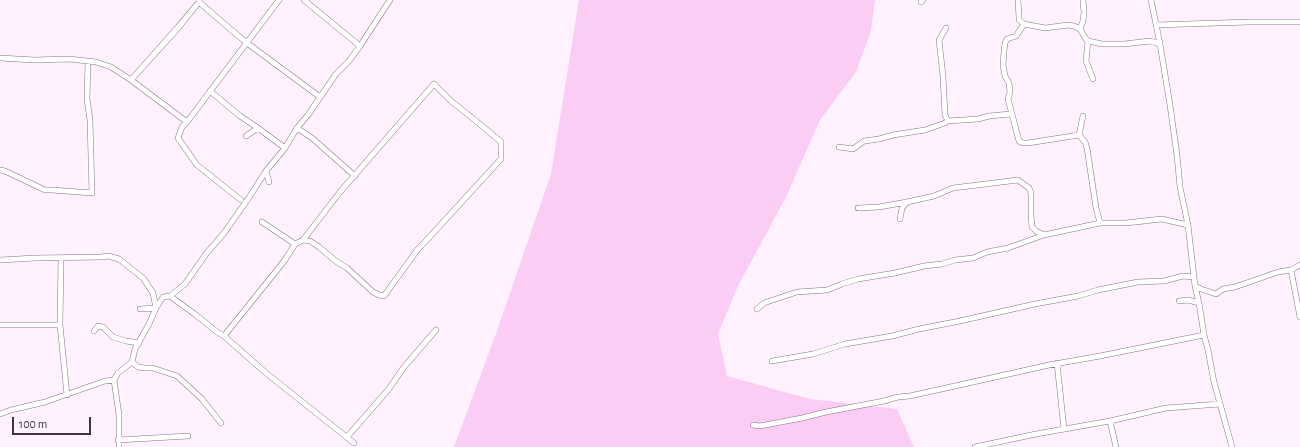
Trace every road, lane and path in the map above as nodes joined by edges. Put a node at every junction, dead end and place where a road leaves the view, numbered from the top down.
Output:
1 (278, 0) edge
2 (304, 0) edge
3 (390, 0) edge
4 (1018, 0) edge
5 (1082, 0) edge
6 (1151, 0) edge
7 (199, 1) edge
8 (1300, 22) edge
9 (1024, 24) junction
10 (1156, 25) junction
11 (946, 28) dead end
12 (1080, 29) junction
13 (1088, 41) junction
14 (247, 43) junction
15 (1160, 44) junction
16 (360, 46) junction
17 (0, 58) edge
18 (88, 62) junction
19 (1093, 79) dead end
20 (131, 80) junction
21 (210, 91) junction
22 (320, 97) junction
23 (1011, 114) junction
24 (1083, 116) dead end
25 (948, 121) junction
26 (187, 122) junction
27 (258, 128) junction
28 (297, 128) junction
29 (1079, 135) junction
30 (246, 136) dead end
31 (839, 147) dead end
32 (285, 148) junction
33 (0, 170) edge
34 (266, 171) junction
35 (354, 176) junction
36 (269, 182) dead end
37 (241, 200) dead end
38 (906, 202) junction
39 (858, 208) dead end
40 (900, 219) dead end
41 (262, 222) dead end
42 (1100, 223) junction
43 (1188, 225) junction
44 (1044, 236) junction
45 (303, 240) junction
46 (295, 244) junction
47 (61, 258) junction
48 (0, 260) edge
49 (1300, 265) edge
50 (1291, 270) junction
51 (1194, 277) junction
52 (1195, 286) junction
53 (153, 293) junction
54 (170, 296) junction
55 (163, 297) junction
56 (1179, 301) dead end
57 (1199, 303) junction
58 (156, 308) junction
59 (140, 309) dead end
60 (757, 309) dead end
61 (1300, 317) edge
62 (0, 325) edge
63 (60, 325) junction
64 (436, 330) dead end
65 (94, 331) dead end
66 (1204, 335) junction
67 (224, 336) junction
68 (139, 343) junction
69 (772, 360) dead end
70 (132, 362) junction
71 (1057, 363) junction
72 (114, 380) junction
73 (67, 395) junction
74 (1220, 404) junction
75 (0, 414) edge
76 (1110, 422) junction
77 (221, 423) dead end
78 (753, 425) dead end
79 (1064, 429) junction
80 (188, 436) dead end
81 (347, 437) junction
82 (118, 440) junction
83 (354, 443) dead end
84 (118, 447) edge
85 (977, 447) edge
86 (1116, 447) edge
87 (1232, 447) edge

1 - 14 street
2 - 16 street
3 - 16 street
4 - 9 street
5 - 12 street
6 - 10 street
7 - 14 street
7 - 20 street
8 - 10 street
9 - 12 street
9 - 23 street
10 - 15 street
11 - 25 street
12 - 13 street
13 - 15 street
13 - 19 street
14 - 21 street
14 - 22 street
15 - 43 street
16 - 22 street
17 - 18 street
18 - 20 street
18 - 33 street
20 - 26 street
21 - 26 street
21 - 27 street
22 - 28 street
23 - 25 street
23 - 29 street
24 - 29 street
25 - 31 street
26 - 37 street
27 - 30 street
27 - 32 street
28 - 32 street
28 - 35 street
29 - 42 street
32 - 34 street
34 - 36 street
34 - 54 street
35 - 45 street
35 - 45 street
38 - 39 street
38 - 40 street
38 - 44 street
41 - 46 street
42 - 43 street
42 - 44 street
43 - 51 street
44 - 60 street
45 - 46 street
46 - 67 street
47 - 48 street
47 - 53 street
47 - 63 street
49 - 50 street
50 - 52 street
50 - 61 street
51 - 52 street
51 - 69 street
52 - 57 street
53 - 55 street
53 - 58 street
54 - 55 street
54 - 67 street
55 - 58 street
56 - 57 street
57 - 66 street
58 - 59 street
58 - 68 street
62 - 63 street
63 - 73 street
64 - 81 street
65 - 68 street
66 - 71 street
66 - 74 street
67 - 81 street
68 - 70 street
70 - 72 street
70 - 77 street
71 - 78 street
71 - 79 street
72 - 73 street
72 - 82 street
73 - 75 street
74 - 76 street
74 - 87 street
76 - 79 street
76 - 86 street
79 - 85 street
80 - 82 street
81 - 83 street
82 - 84 street

